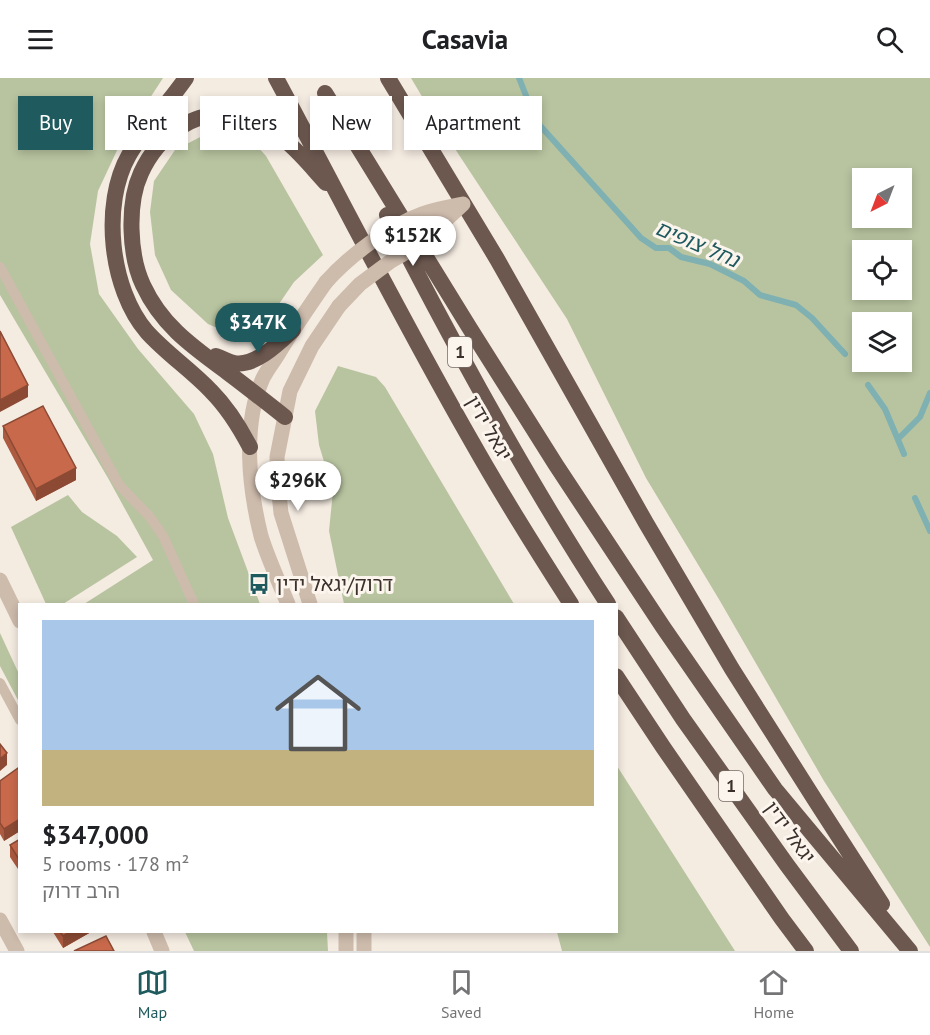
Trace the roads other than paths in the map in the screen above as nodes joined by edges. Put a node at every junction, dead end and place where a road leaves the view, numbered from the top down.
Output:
1 (186, 78) edge
2 (276, 78) edge
3 (388, 78) edge
4 (321, 85) edge
5 (341, 199) junction
6 (463, 204) junction
7 (0, 267) edge
8 (293, 330) junction
9 (190, 345) junction
10 (257, 395) junction
11 (285, 417) junction
12 (250, 447) junction
13 (0, 580) edge
14 (194, 603) edge
15 (288, 603) edge
16 (310, 603) edge
17 (570, 603) edge
18 (608, 603) edge
19 (18, 617) edge
20 (618, 620) edge
21 (618, 679) edge
22 (0, 683) edge
23 (18, 716) edge
24 (0, 920) edge
25 (154, 933) edge
26 (346, 933) edge
27 (363, 933) edge
28 (17, 951) edge
29 (162, 951) edge
30 (346, 951) edge
31 (364, 951) edge
32 (804, 951) edge
33 (850, 951) edge
34 (911, 951) edge

1 - 12 highway
2 - 5 highway, יגאל ידין / 1
3 - 6 highway
4 - 18 highway, יגאל ידין / 1
4 - 34 highway
5 - 9 highway
5 - 17 highway, יגאל ידין / 1
6 - 8 street, bridge
6 - 11 street, bridge
6 - 34 highway
7 - 14 lane
8 - 9 highway
8 - 10 street
9 - 10 highway
10 - 11 highway
10 - 12 street
11 - 16 street
12 - 15 street
13 - 19 street
20 - 33 highway, יגאל ידין / 1
21 - 32 highway, 1
22 - 23 lane
24 - 28 street
25 - 29 street
26 - 30 street
27 - 31 street

